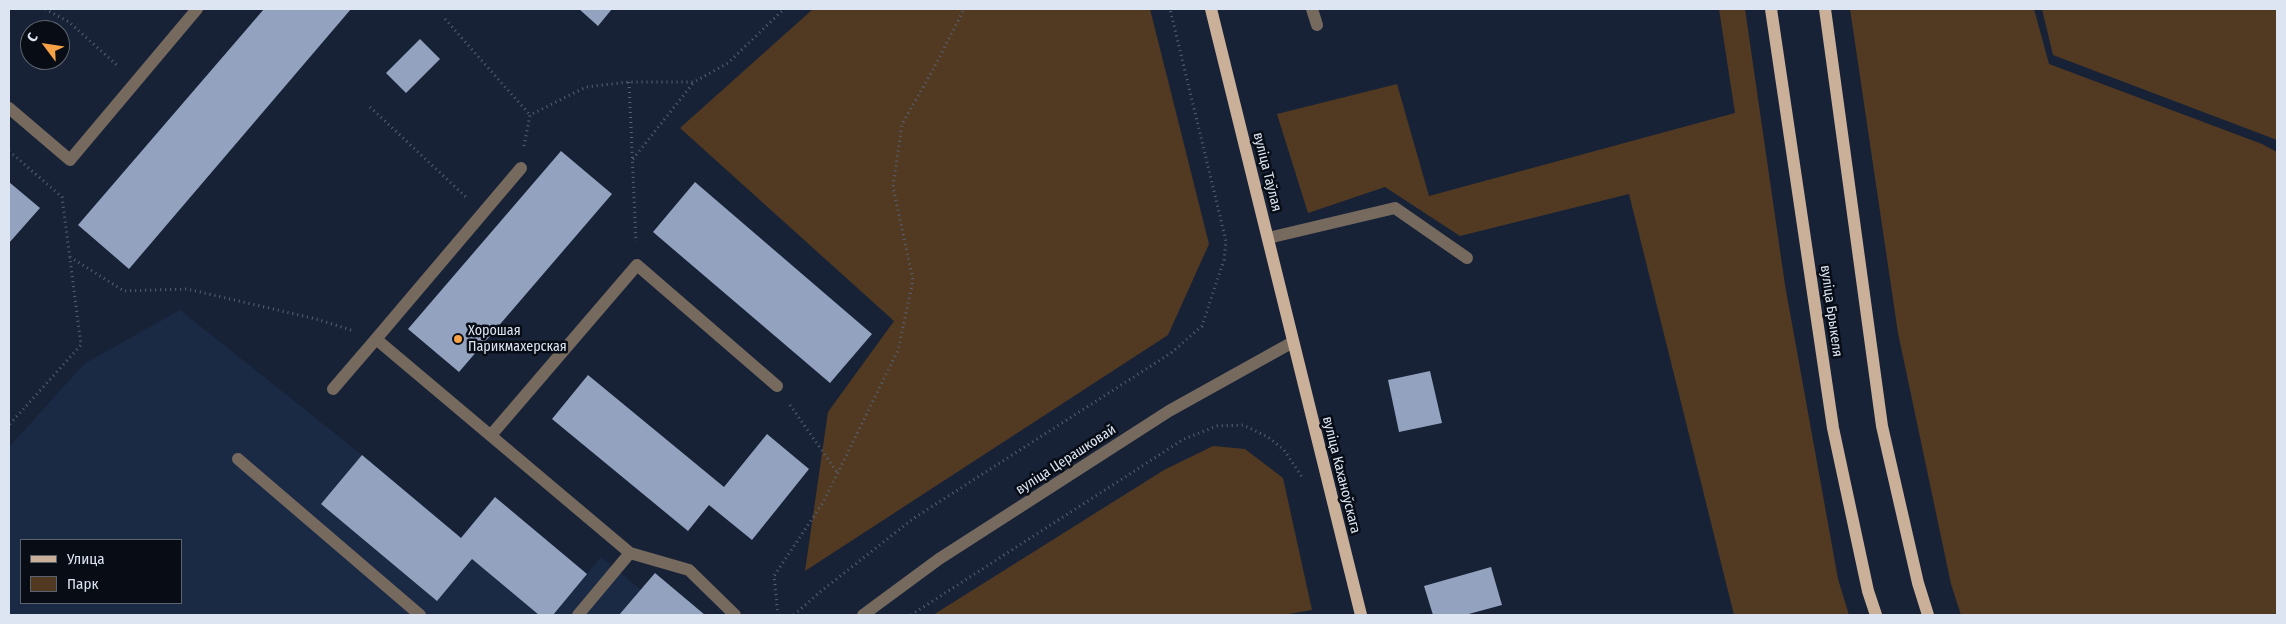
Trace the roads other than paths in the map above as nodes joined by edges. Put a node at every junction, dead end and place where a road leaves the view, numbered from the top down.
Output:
1 (197, 9) edge
2 (1212, 9) edge
3 (1312, 9) edge
4 (1770, 9) edge
5 (1825, 9) edge
6 (1317, 25) dead end
7 (9, 108) edge
8 (521, 168) road end
9 (1268, 238) junction
10 (1466, 258) dead end
11 (376, 338) junction
12 (1293, 342) junction
13 (777, 386) road end
14 (333, 389) dead end
15 (492, 434) junction
16 (238, 459) dead end
17 (630, 553) junction
18 (420, 615) edge
19 (578, 615) edge
20 (735, 615) edge
21 (863, 615) edge
22 (1360, 615) edge
23 (1876, 615) edge
24 (1928, 615) edge

1 - 7 street
2 - 9 main road, вуліца Таўлая
3 - 6 street
4 - 23 main road, вуліца Брыкеля
5 - 24 main road
8 - 11 street
9 - 10 street
9 - 12 main road, вуліца Таўлая
11 - 14 street
11 - 15 street
12 - 21 street, вуліца Церашковай
12 - 22 main road, вуліца Каханоўскага
13 - 15 street
15 - 17 street
16 - 18 street
17 - 19 street
17 - 20 street

